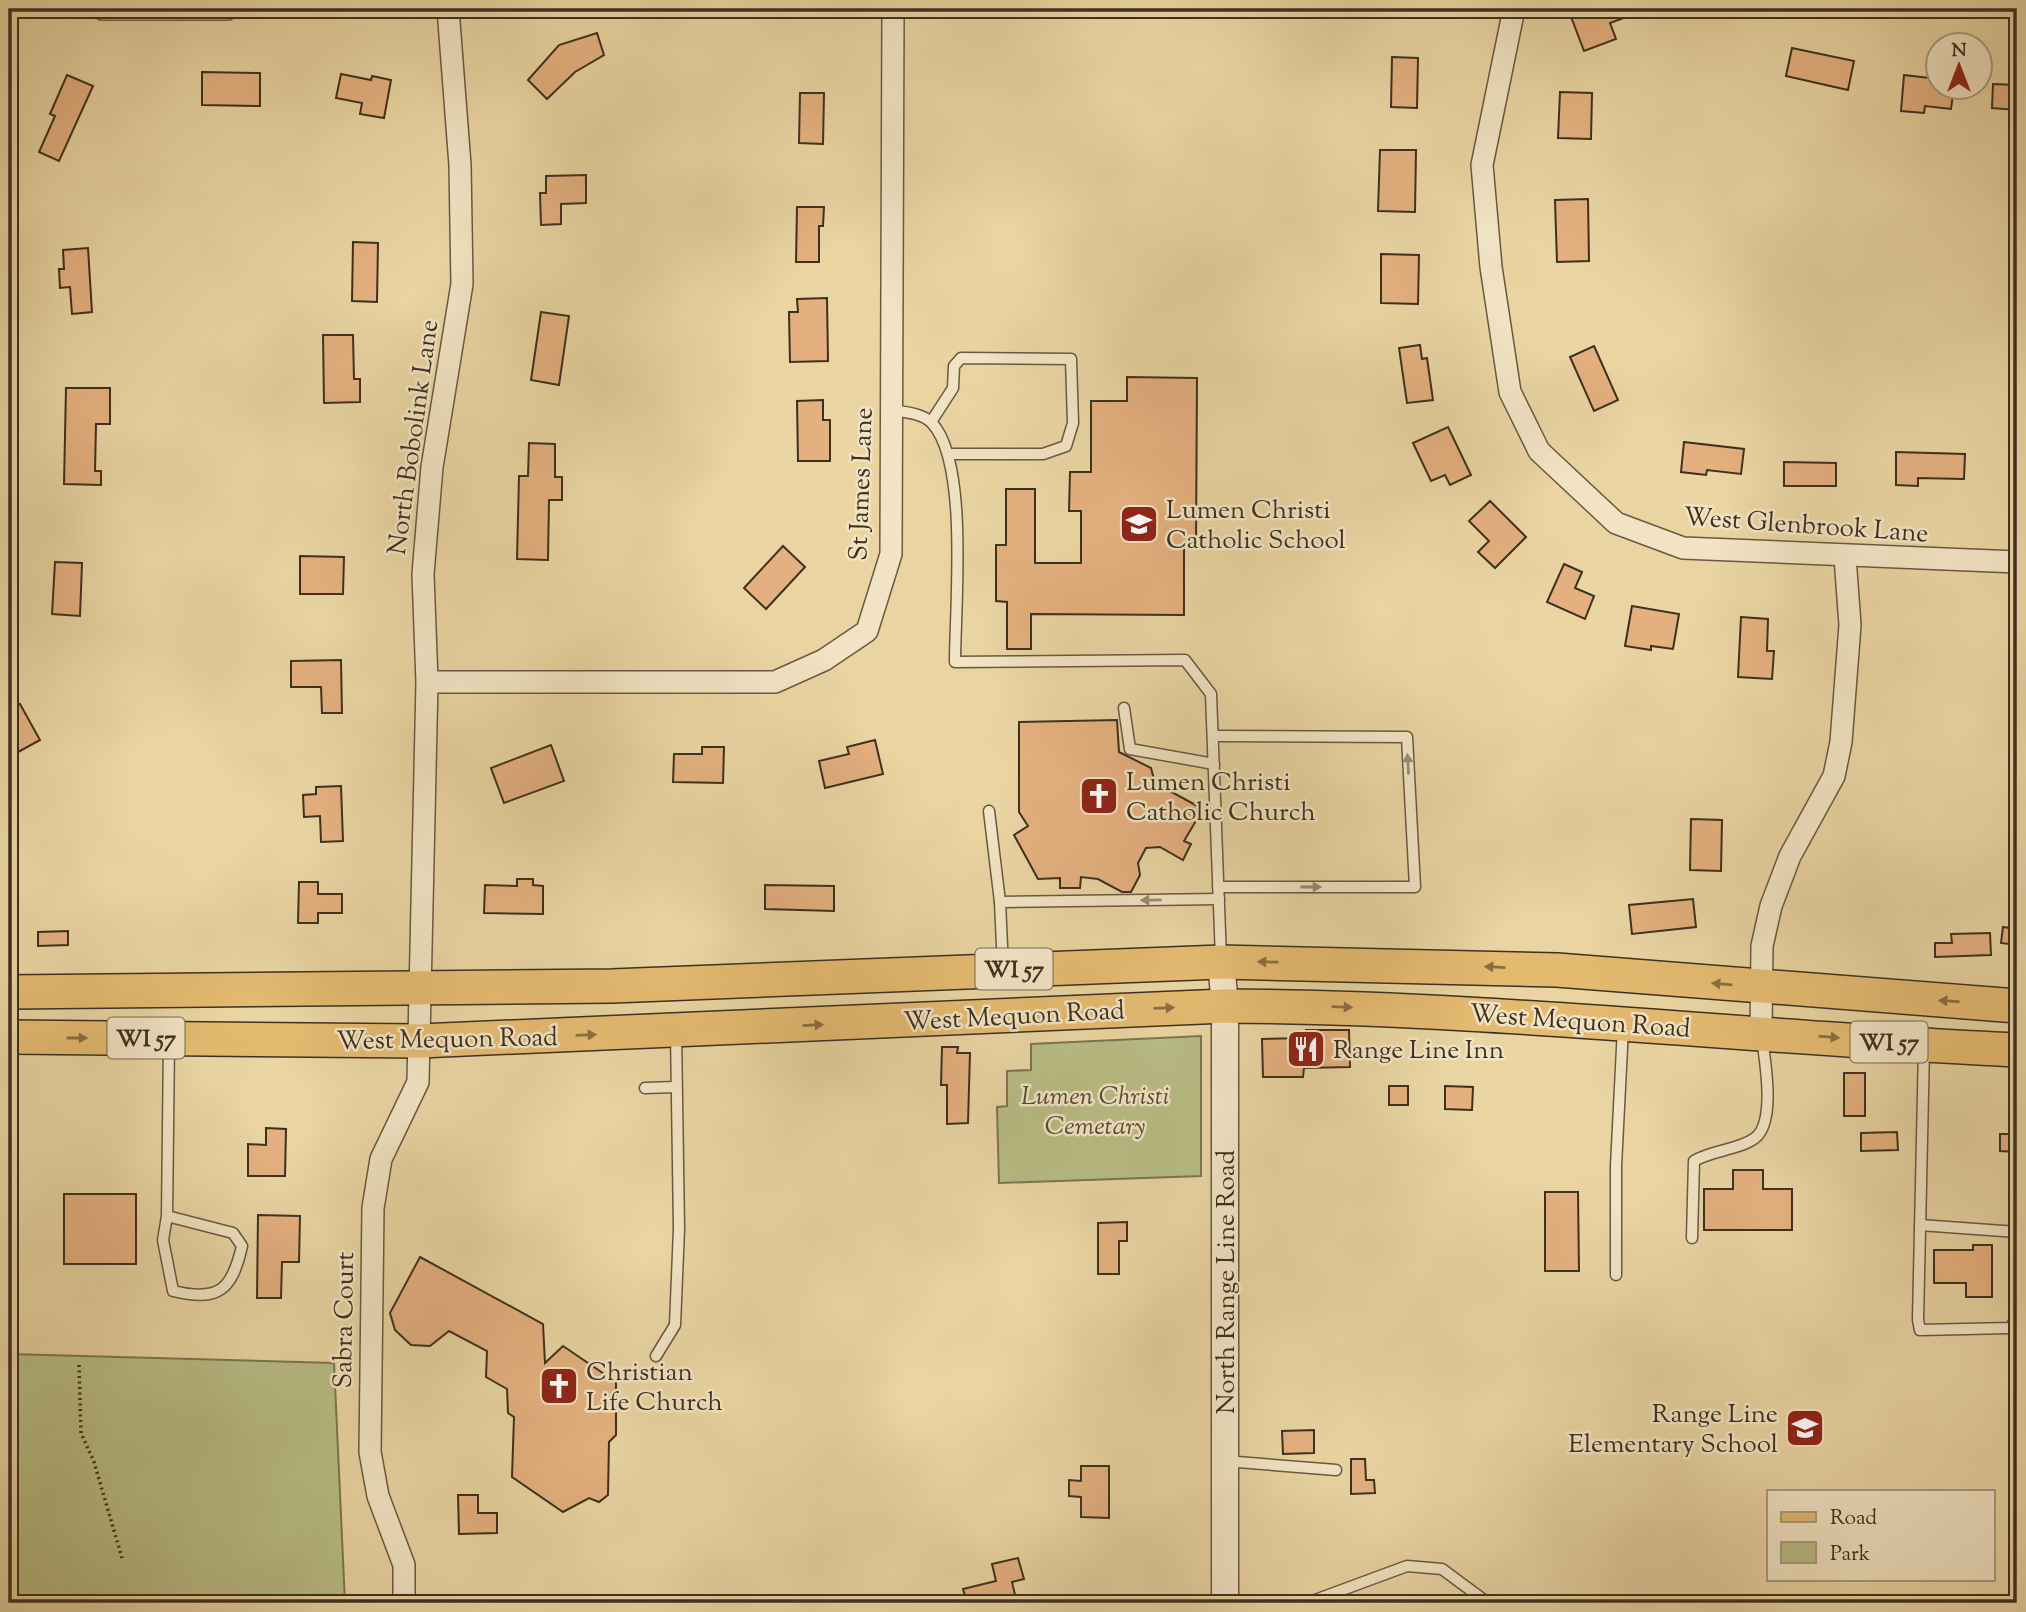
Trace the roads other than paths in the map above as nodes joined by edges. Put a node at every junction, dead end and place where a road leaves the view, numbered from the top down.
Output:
1 (103, 9) edge
2 (227, 9) edge
3 (448, 9) edge
4 (893, 9) edge
5 (1514, 9) edge
6 (891, 410) junction
7 (931, 422) junction
8 (949, 454) junction
9 (1845, 557) junction
10 (2017, 562) edge
11 (426, 682) junction
12 (1124, 708) dead end
13 (1213, 737) junction
14 (1214, 764) junction
15 (989, 811) dead end
16 (1219, 893) junction
17 (1000, 902) junction
18 (1221, 962) junction
19 (1003, 969) junction
20 (1760, 988) junction
21 (420, 989) junction
22 (9, 992) edge
23 (1225, 1006) junction
24 (2017, 1006) edge
25 (1624, 1022) junction
26 (676, 1031) junction
27 (1761, 1032) junction
28 (9, 1037) edge
29 (169, 1038) junction
30 (420, 1041) junction
31 (1924, 1045) junction
32 (2017, 1050) edge
33 (676, 1087) junction
34 (645, 1088) dead end
35 (167, 1216) junction
36 (1920, 1225) junction
37 (2017, 1232) edge
38 (1692, 1238) dead end
39 (1616, 1275) dead end
40 (2017, 1318) edge
41 (656, 1356) dead end
42 (1226, 1461) junction
43 (1336, 1470) dead end
44 (404, 1603) edge
45 (1225, 1603) edge
46 (1307, 1603) edge
47 (1488, 1603) edge

1 - 2 street
3 - 11 street, North Bobolink Lane
4 - 6 street, St James Lane
5 - 9 street, West Glenbrook Lane
6 - 7 lane
6 - 11 street, St James Lane
7 - 8 lane
7 - 8 lane
8 - 13 lane
9 - 10 street, West Glenbrook Lane
9 - 20 street
11 - 21 street, North Bobolink Lane
12 - 14 lane
13 - 14 lane
16 -> 13 lane
14 - 16 lane
15 - 17 lane
16 -> 17 lane
16 - 18 lane
17 - 19 lane
18 - 19 main road, West Mequon Road / WI 57
20 -> 18 main road, West Mequon Road / WI 57
18 - 23 street, North Range Line Road
19 - 21 main road, West Mequon Road / WI 57
24 -> 20 main road, West Mequon Road / WI 57
20 - 27 street
21 - 22 main road, West Mequon Road / WI 57
21 - 30 street, North Bobolink Lane
23 -> 25 main road, West Mequon Road / WI 57
26 -> 23 main road, West Mequon Road / WI 57
23 - 42 street, North Range Line Road
25 - 27 main road, West Mequon Road / WI 57
25 - 39 lane
30 -> 26 main road, West Mequon Road / WI 57
26 - 33 lane
27 -> 31 main road, West Mequon Road / WI 57
27 - 38 lane
28 -> 29 main road, West Mequon Road / WI 57
29 - 30 main road, West Mequon Road / WI 57
29 - 35 lane
30 - 44 street, Sabra Court
31 - 32 main road, West Mequon Road / WI 57
31 - 36 lane
33 - 34 lane
33 - 41 lane
35 - 35 lane
36 - 37 lane
36 - 40 lane
42 - 43 lane
42 - 45 street, North Range Line Road
46 - 47 lane

